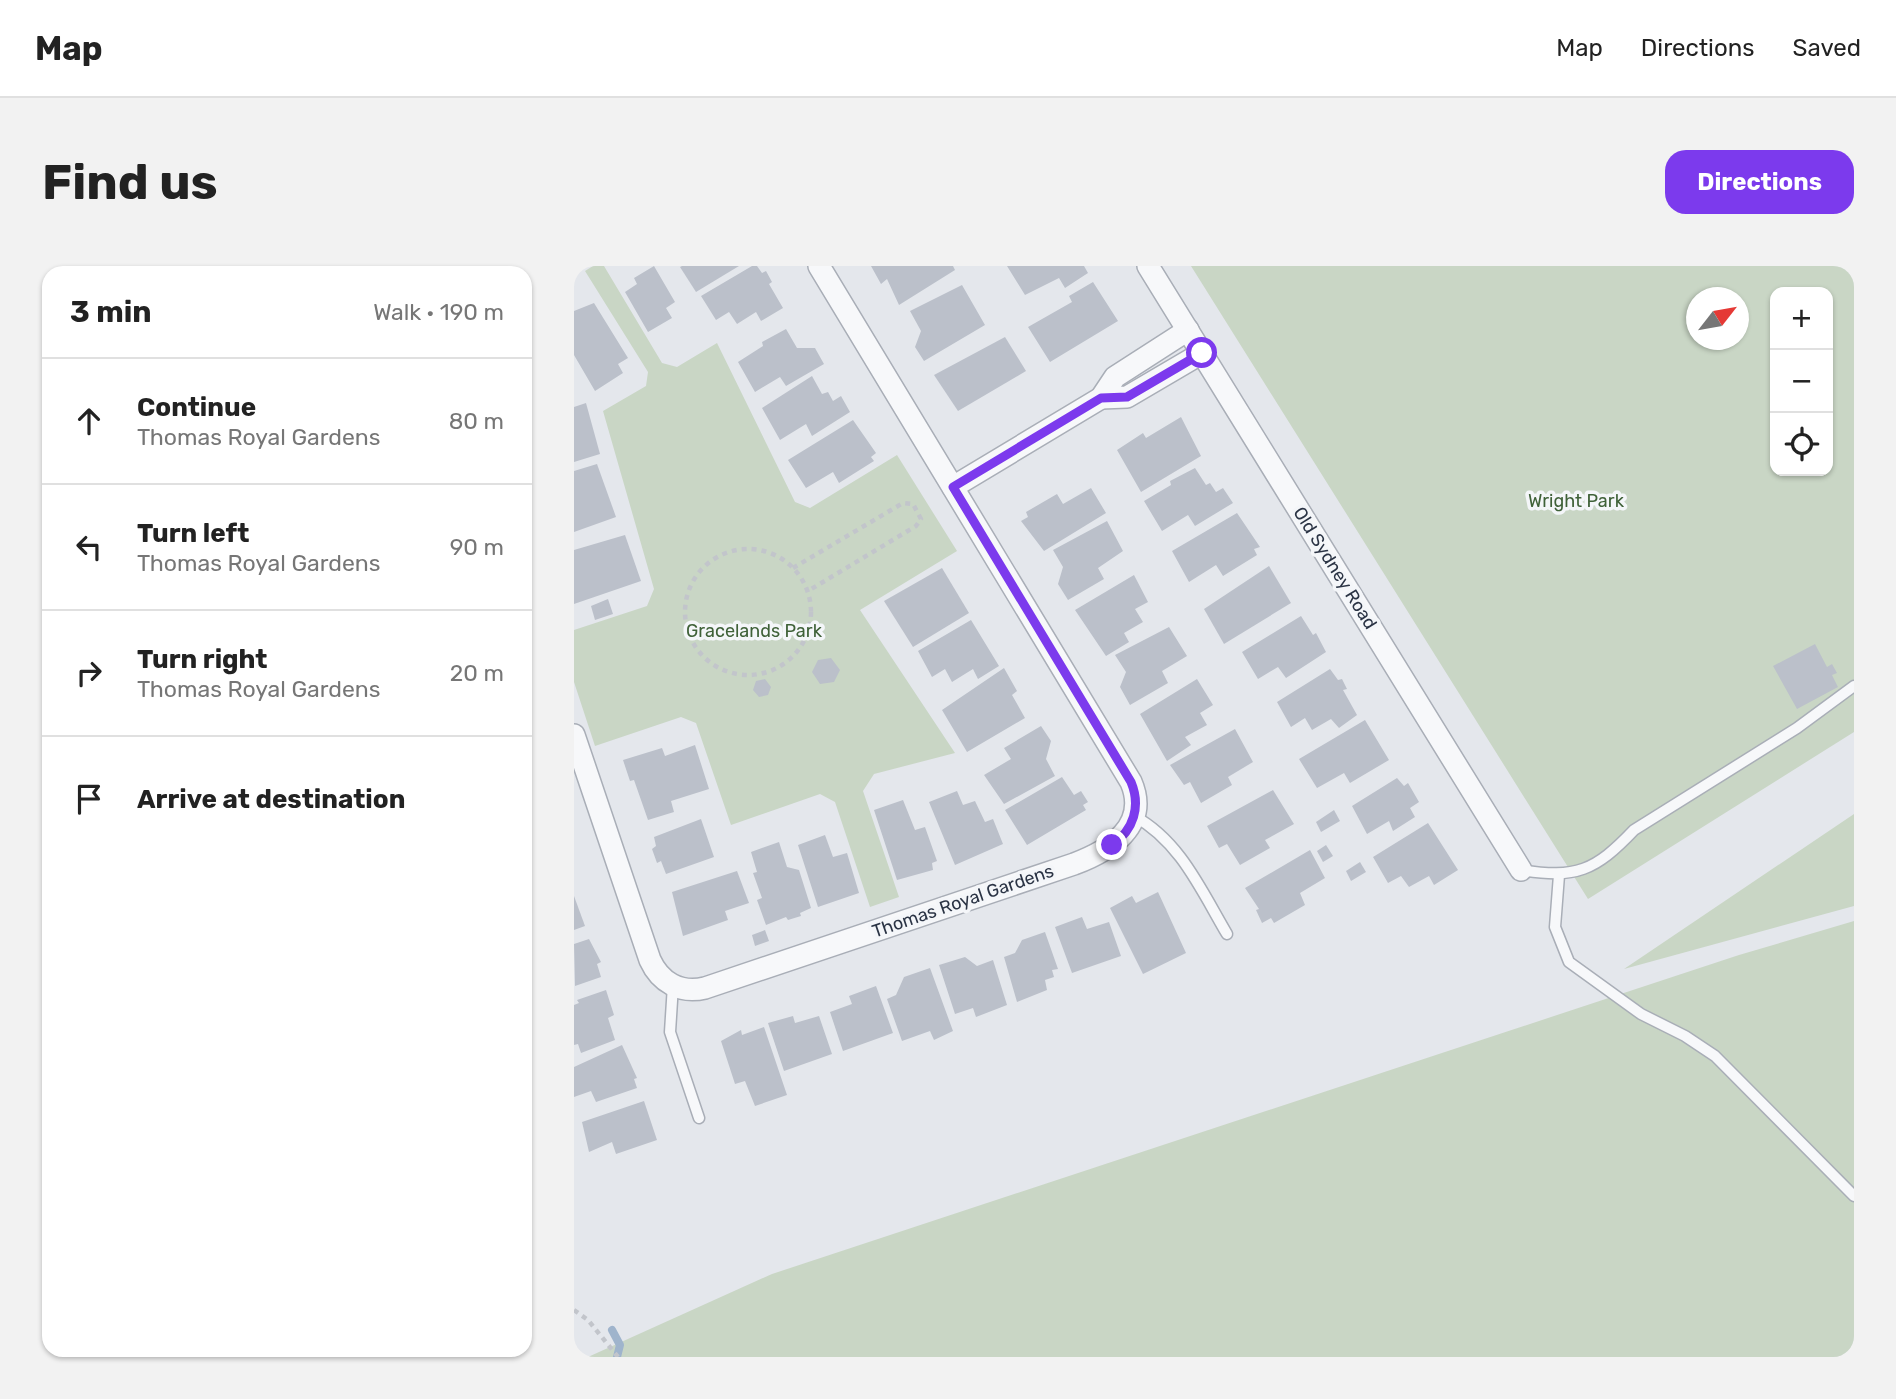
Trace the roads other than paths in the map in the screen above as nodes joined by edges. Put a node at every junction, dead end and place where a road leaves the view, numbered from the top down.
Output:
1 (819, 266) edge
2 (1148, 266) edge
3 (1188, 330) junction
4 (1202, 353) junction
5 (1101, 398) junction
6 (953, 487) junction
7 (1854, 686) edge
8 (574, 735) edge
9 (1134, 816) junction
10 (1521, 870) joint
11 (1559, 875) junction
12 (1227, 934) dead end
13 (673, 985) junction
14 (699, 1118) dead end
15 (1854, 1196) edge

1 - 6 street
2 - 3 street, Old Sydney Road
3 - 4 street, Old Sydney Road
3 - 5 street
4 - 5 street
4 - 10 street, Old Sydney Road
5 - 6 street
6 - 9 street
7 - 11 lane
8 - 13 street
9 - 12 lane
9 - 13 street, Thomas Royal Gardens
10 - 11 lane
11 - 15 lane
13 - 14 lane

